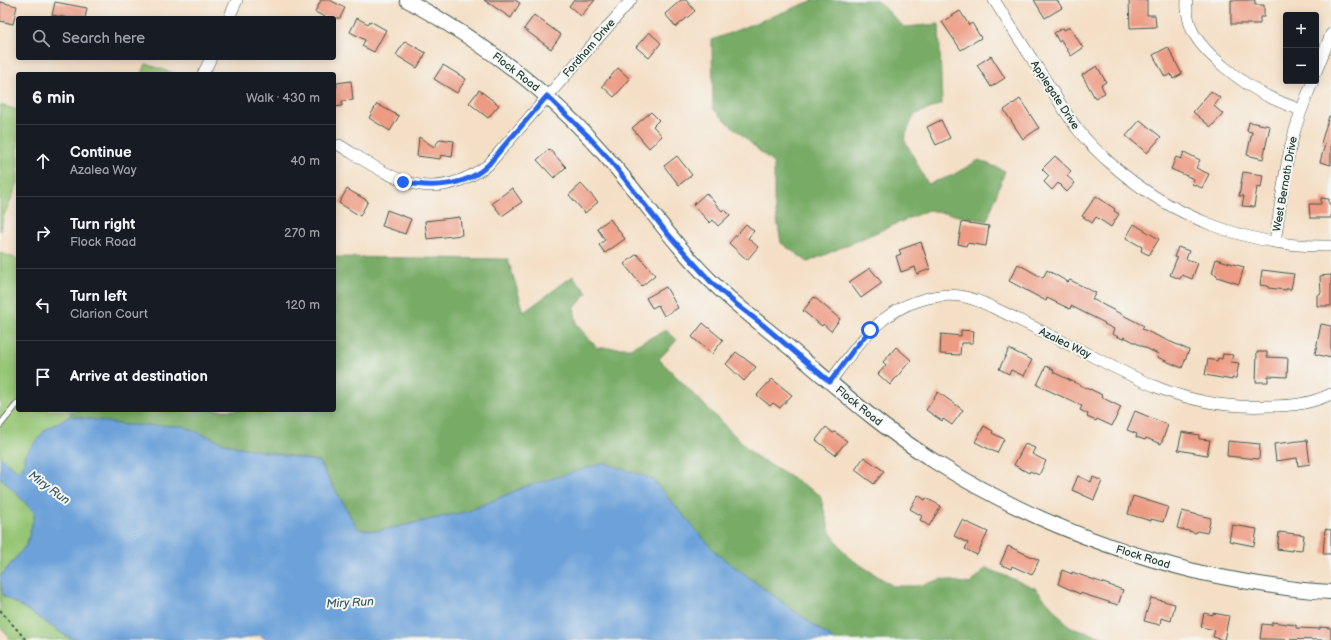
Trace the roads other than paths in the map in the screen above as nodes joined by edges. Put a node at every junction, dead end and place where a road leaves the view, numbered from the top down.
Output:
1 (237, 0) edge
2 (407, 0) edge
3 (631, 0) edge
4 (994, 0) edge
5 (1187, 0) edge
6 (230, 16) edge
7 (1331, 34) edge
8 (209, 60) edge
9 (1319, 64) edge
10 (204, 72) edge
11 (1311, 84) edge
12 (547, 96) junction
13 (1301, 110) junction
14 (339, 145) dead end
15 (1275, 242) junction
16 (1331, 246) edge
17 (830, 382) junction
18 (1331, 394) edge
19 (16, 405) edge
20 (0, 424) edge
21 (1331, 592) edge

1 - 6 street
2 - 12 street, Flock Road
3 - 12 street, Fordham Drive
4 - 15 street, Applegate Drive
5 - 13 street
7 - 9 street
8 - 10 street
11 - 13 street, West Bernath Drive
12 - 14 street, Fordham Drive
12 - 17 street, Flock Road
13 - 15 street, West Bernath Drive
15 - 16 street, Applegate Drive
17 - 18 street, Azalea Way
17 - 21 street, Flock Road
19 - 20 lane

